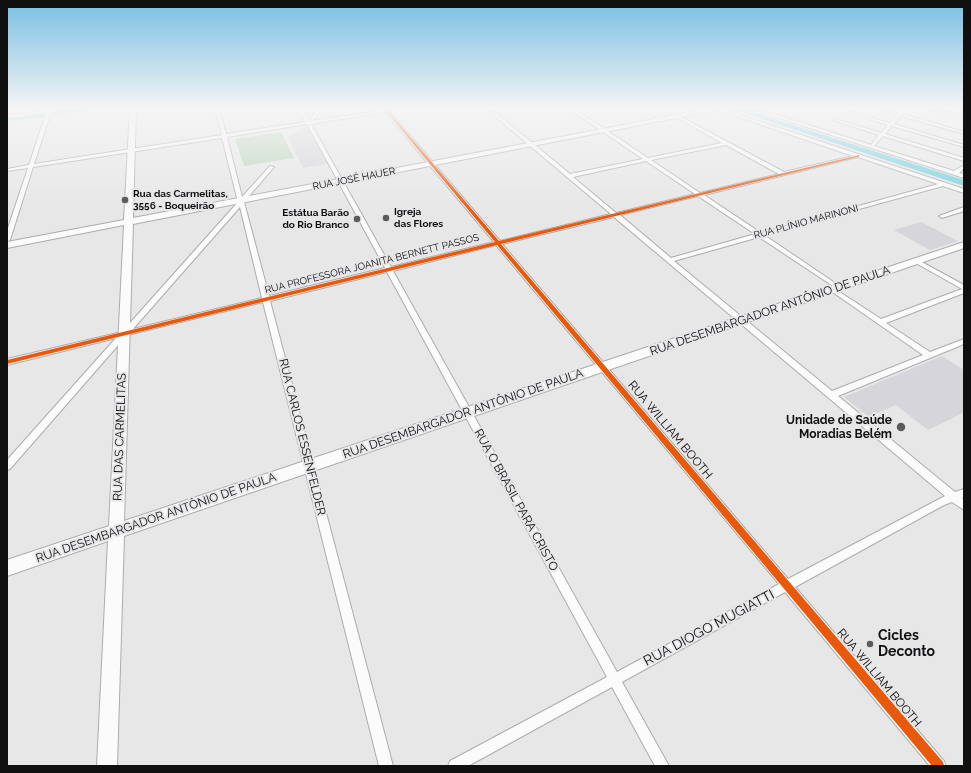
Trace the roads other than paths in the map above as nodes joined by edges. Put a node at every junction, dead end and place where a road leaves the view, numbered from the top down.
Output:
1 (39, 144) edge
2 (132, 144) edge
3 (174, 144) edge
4 (226, 144) edge
5 (319, 144) edge
6 (415, 144) edge
7 (536, 144) edge
8 (623, 144) edge
9 (722, 144) edge
10 (729, 144) edge
11 (823, 144) edge
12 (866, 144) edge
13 (912, 144) edge
14 (531, 145) junction
15 (872, 146) joint
16 (132, 151) junction
17 (858, 156) junction
18 (647, 160) junction
19 (964, 160) edge
20 (432, 164) junction
21 (964, 166) edge
22 (31, 167) junction
23 (272, 167) dead end
24 (7, 170) edge
25 (955, 173) junction
26 (783, 174) junction
27 (569, 176) junction
28 (964, 176) edge
29 (340, 182) junction
30 (944, 184) junction
31 (964, 191) edge
32 (699, 194) junction
33 (241, 201) junction
34 (964, 209) edge
35 (615, 215) junction
36 (942, 216) dead end
37 (129, 222) junction
38 (760, 235) junction
39 (7, 240) edge
40 (498, 243) junction
41 (7, 245) edge
42 (964, 245) edge
43 (669, 260) junction
44 (916, 261) junction
45 (389, 270) junction
46 (964, 288) edge
47 (836, 289) junction
48 (964, 291) edge
49 (266, 300) junction
50 (742, 321) junction
51 (881, 322) junction
52 (124, 334) junction
53 (964, 342) edge
54 (930, 355) junction
55 (7, 362) edge
56 (603, 367) junction
57 (831, 395) junction
58 (468, 413) junction
59 (7, 466) edge
60 (309, 466) junction
61 (959, 496) edge
62 (964, 506) edge
63 (117, 531) junction
64 (7, 568) edge
65 (787, 586) junction
66 (614, 680) junction
67 (107, 766) edge
68 (386, 766) edge
69 (455, 766) edge
70 (662, 766) edge
71 (939, 766) edge

1 - 22 street
2 - 16 main road, RUA DAS CARMELITAS
3 - 16 street
4 - 33 street, RUA CARLOS ESSENFELDER
5 - 29 street, RUA O BRASIL PARA CRISTO
6 - 20 street, RUA WILLIAM BOOTH
7 - 14 main road, RUA JOSÉ HAUER
8 - 18 street
9 - 18 street
10 - 26 street
11 - 17 street
12 - 15 street
13 - 19 street
14 - 20 main road, RUA JOSÉ HAUER
14 - 27 street
15 - 25 street
16 - 22 street
16 - 37 main road, RUA DAS CARMELITAS
17 - 26 street, RUA PROFESSORA JOANITA BERNETT PASSOS
17 - 30 street
18 - 27 street
18 - 32 street
20 - 29 main road, RUA JOSÉ HAUER
20 - 40 street, RUA WILLIAM BOOTH
21 - 25 street
22 - 24 street
22 - 39 street
23 - 33 street
25 - 28 street
26 - 32 street, RUA PROFESSORA JOANITA BERNETT PASSOS
27 - 35 street
29 - 33 main road, RUA JOSÉ HAUER
29 - 45 street, RUA O BRASIL PARA CRISTO
30 - 31 street
30 - 38 street, RUA PLÍNIO MARINONI
32 - 35 street, RUA PROFESSORA JOANITA BERNETT PASSOS
32 - 38 street
33 - 37 main road, RUA JOSÉ HAUER
33 - 49 street, RUA CARLOS ESSENFELDER
33 - 52 street
34 - 36 street
35 - 40 street, RUA PROFESSORA JOANITA BERNETT PASSOS
35 - 43 street
37 - 41 main road, RUA JOSÉ HAUER
37 - 52 main road, RUA DAS CARMELITAS
38 - 43 street, RUA PLÍNIO MARINONI
38 - 47 street
40 - 45 street, RUA PROFESSORA JOANITA BERNETT PASSOS
40 - 56 street, RUA WILLIAM BOOTH
42 - 44 main road, RUA DESEMBARGADOR ANTÔNIO DE PAULA
43 - 50 street
44 - 46 street
44 - 47 main road, RUA DESEMBARGADOR ANTÔNIO DE PAULA
45 - 49 street, RUA PROFESSORA JOANITA BERNETT PASSOS
45 - 58 street, RUA O BRASIL PARA CRISTO
47 - 50 main road, RUA DESEMBARGADOR ANTÔNIO DE PAULA
47 - 51 street
48 - 51 street
49 - 52 street, RUA PROFESSORA JOANITA BERNETT PASSOS
49 - 60 street, RUA CARLOS ESSENFELDER
50 - 56 main road, RUA DESEMBARGADOR ANTÔNIO DE PAULA
50 - 57 street
51 - 54 street
52 - 55 street, RUA PROFESSORA JOANITA BERNETT PASSOS
52 - 59 street
52 - 63 main road, RUA DAS CARMELITAS
53 - 54 street
54 - 57 street
56 - 58 main road, RUA DESEMBARGADOR ANTÔNIO DE PAULA
56 - 65 street, RUA WILLIAM BOOTH
57 - 61 street
58 - 60 main road, RUA DESEMBARGADOR ANTÔNIO DE PAULA
58 - 66 street, RUA O BRASIL PARA CRISTO
60 - 63 main road, RUA DESEMBARGADOR ANTÔNIO DE PAULA
60 - 68 street, RUA CARLOS ESSENFELDER
61 - 62 street
61 - 65 street, RUA DIOGO MUGIATTI
63 - 64 main road, RUA DESEMBARGADOR ANTÔNIO DE PAULA
63 - 67 main road, RUA DAS CARMELITAS
65 - 66 street, RUA DIOGO MUGIATTI
65 - 71 street, RUA WILLIAM BOOTH
66 - 69 street, RUA DIOGO MUGIATTI
66 - 70 street, RUA O BRASIL PARA CRISTO

